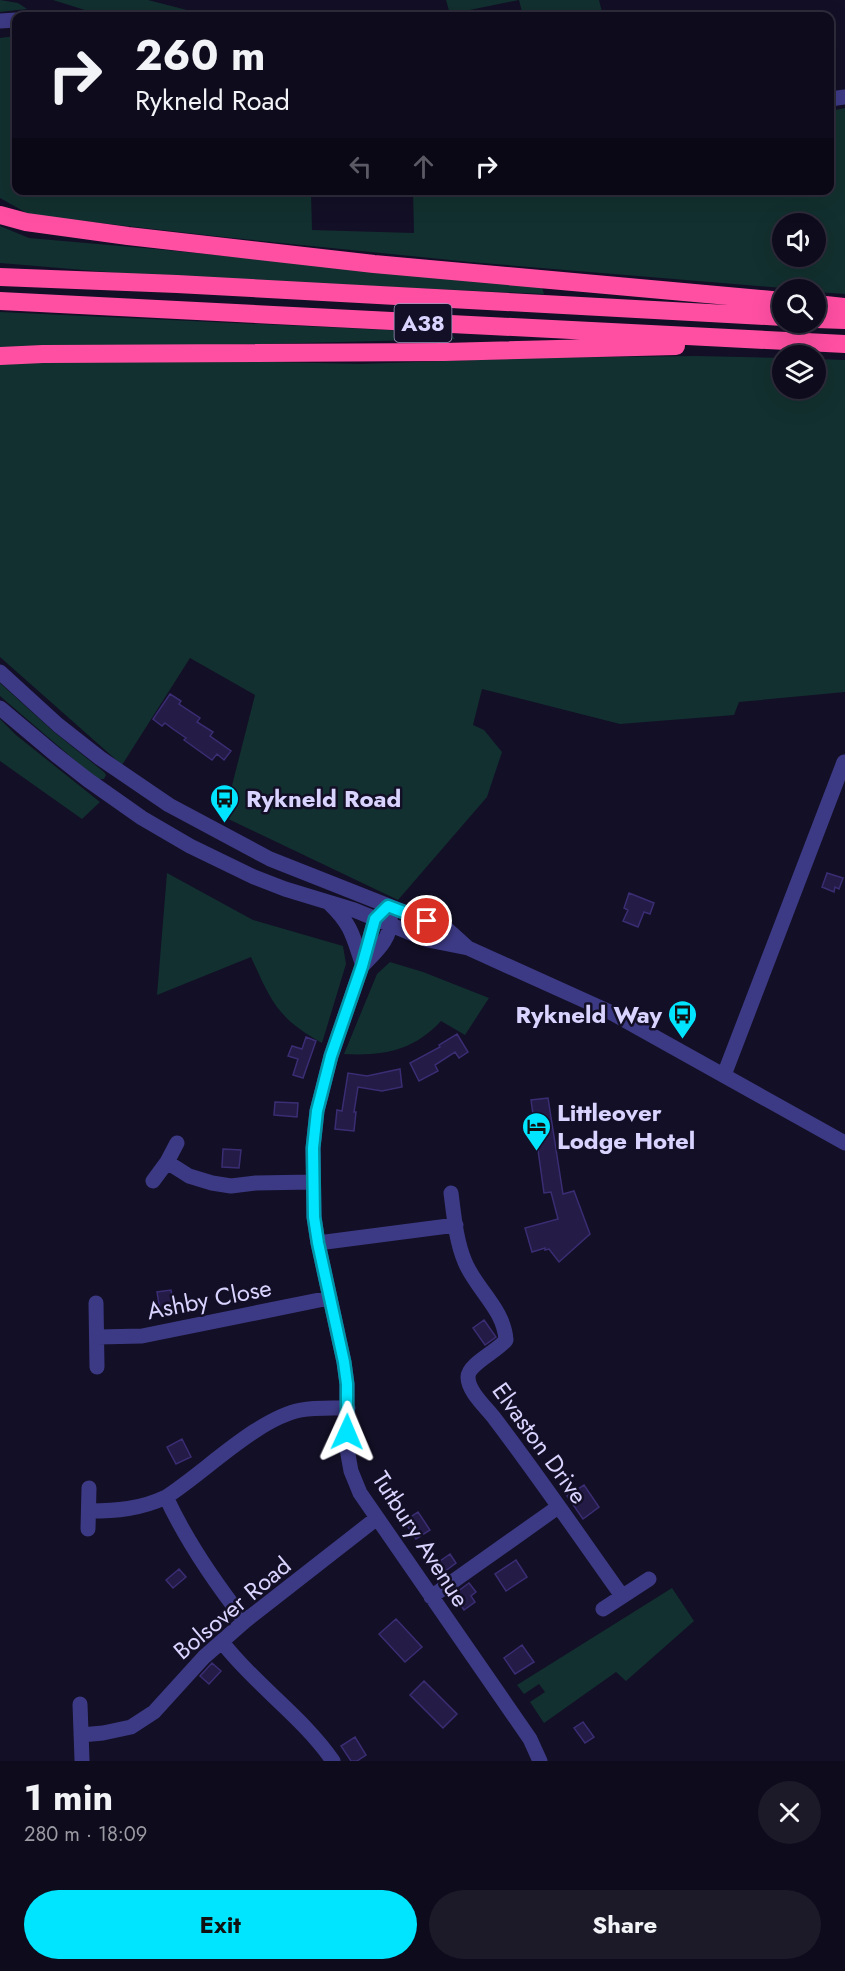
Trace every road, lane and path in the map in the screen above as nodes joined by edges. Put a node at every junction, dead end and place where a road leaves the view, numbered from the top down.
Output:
1 (0, 215) edge
2 (0, 278) edge
3 (772, 300) edge
4 (0, 302) edge
5 (826, 305) edge
6 (845, 306) edge
7 (772, 316) edge
8 (826, 319) edge
9 (845, 320) edge
10 (764, 340) junction
11 (845, 344) edge
12 (0, 356) edge
13 (0, 672) edge
14 (0, 708) edge
15 (844, 762) edge
16 (330, 904) junction
17 (388, 906) junction
18 (375, 919) junction
19 (391, 925) junction
20 (468, 948) junction
21 (362, 966) junction
22 (724, 1075) junction
23 (177, 1143) dead end
24 (845, 1143) edge
25 (167, 1162) junction
26 (153, 1181) dead end
27 (312, 1182) junction
28 (451, 1193) dead end
29 (456, 1225) junction
30 (318, 1243) junction
31 (329, 1298) junction
32 (96, 1303) dead end
33 (98, 1336) junction
34 (97, 1367) dead end
35 (348, 1408) junction
36 (89, 1488) dead end
37 (166, 1497) junction
38 (558, 1507) junction
39 (88, 1511) junction
40 (377, 1518) junction
41 (88, 1529) dead end
42 (649, 1579) dead end
43 (622, 1596) junction
44 (431, 1598) junction
45 (603, 1609) dead end
46 (245, 1621) junction
47 (222, 1642) junction
48 (80, 1704) dead end
49 (81, 1735) junction
50 (82, 1760) edge
51 (333, 1761) edge
52 (540, 1761) edge

1 - 3 highway
2 - 7 highway, A38
4 - 10 highway, A38
5 - 6 highway
8 - 9 highway
10 - 11 highway, A38
10 - 12 highway
13 - 17 street
14 - 16 street
15 - 22 street
16 - 18 street
16 - 21 street
17 - 18 street, Tutbury Avenue
17 - 19 street
17 - 20 street
18 - 19 street
18 - 21 street, Tutbury Avenue
19 - 20 street
19 - 21 street, Tutbury Avenue
20 - 22 street
21 - 27 street, Tutbury Avenue
22 - 24 street
23 - 25 street
25 - 26 street
25 - 27 street
27 - 30 street, Tutbury Avenue
28 - 29 street, Elvaston Drive
29 - 30 street
29 - 38 street, Elvaston Drive
30 - 31 street, Tutbury Avenue
31 - 33 street, Ashby Close
31 - 35 street, Tutbury Avenue
32 - 33 street
33 - 34 street
35 - 37 street
35 - 40 street, Tutbury Avenue
36 - 39 street
37 - 39 street
37 - 46 street
38 - 43 street, Elvaston Drive
38 - 44 street
39 - 41 street
40 - 44 street, Tutbury Avenue
40 - 46 street, Bolsover Road
42 - 43 street
43 - 45 street
44 - 52 street, Tutbury Avenue
46 - 47 street, Bolsover Road
47 - 49 street, Bolsover Road
47 - 51 street
48 - 49 street
49 - 50 street

